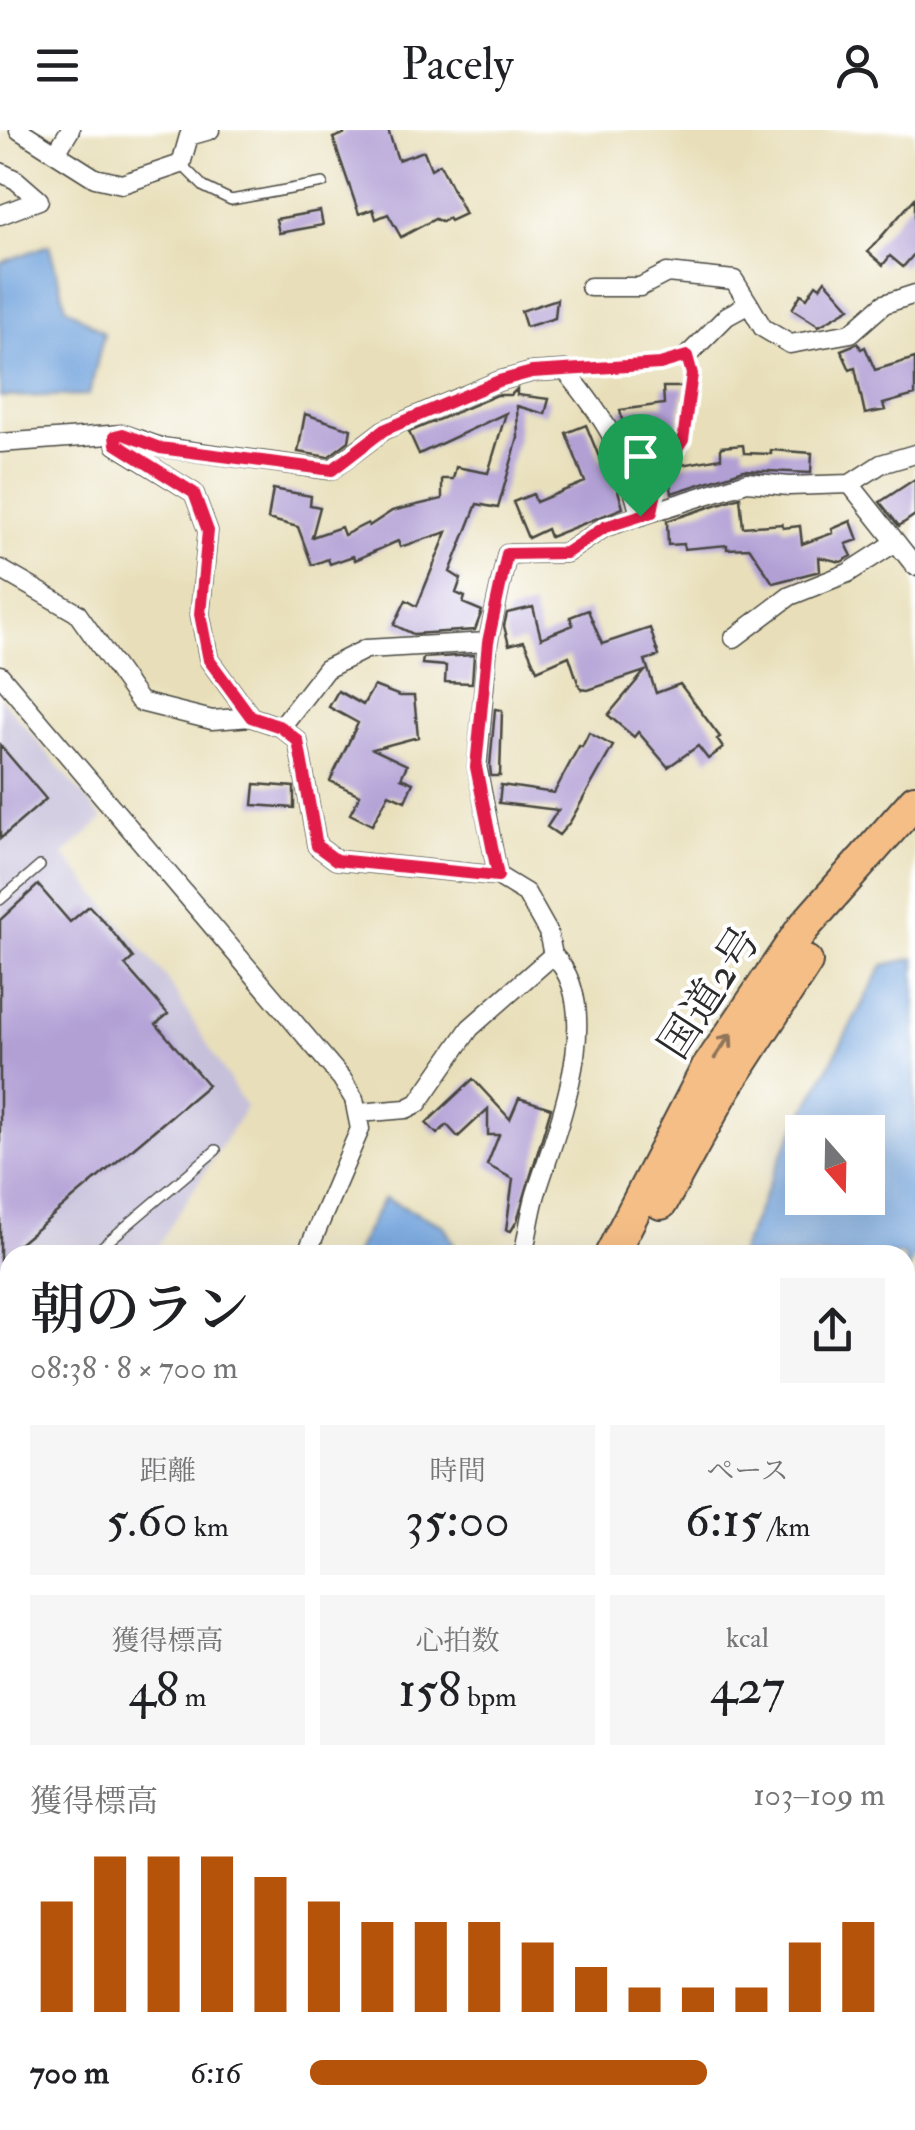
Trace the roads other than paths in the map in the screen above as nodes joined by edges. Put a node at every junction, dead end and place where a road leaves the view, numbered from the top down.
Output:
1 (19, 130) edge
2 (70, 130) edge
3 (210, 130) edge
4 (56, 152) junction
5 (181, 164) junction
6 (0, 172) edge
7 (323, 183) dead end
8 (0, 215) edge
9 (590, 287) dead end
10 (915, 294) edge
11 (749, 304) junction
12 (687, 356) road end
13 (115, 436) junction
14 (0, 443) edge
15 (915, 454) edge
16 (850, 484) junction
17 (646, 514) junction
18 (896, 542) junction
19 (915, 566) edge
20 (0, 569) edge
21 (734, 638) dead end
22 (488, 642) junction
23 (0, 675) edge
24 (251, 717) junction
25 (281, 727) junction
26 (915, 801) edge
27 (915, 833) edge
28 (40, 866) dead end
29 (498, 876) junction
30 (0, 900) edge
31 (553, 955) junction
32 (359, 1113) junction
33 (216, 1150) dead end
34 (104, 1245) edge
35 (311, 1245) edge
36 (525, 1245) edge
37 (615, 1245) edge
38 (639, 1245) edge

1 - 4 street
2 - 4 street
3 - 5 street
4 - 5 street
5 - 7 lane
6 - 8 street
9 - 11 street
10 - 11 street
11 - 12 street
13 - 14 street
13 - 17 street
13 - 24 street
15 - 16 street
16 - 17 street
16 - 18 street
17 - 22 street
18 - 19 street
18 - 21 street
20 - 24 street
22 - 25 street
22 - 29 street
23 - 32 street
24 - 25 street
25 - 29 street
37 -> 26 highway, 国道2号
27 - 38 highway, 国道2号
28 - 30 lane
29 - 31 street
31 - 32 street
31 - 36 street
32 - 35 street
33 - 34 lane

